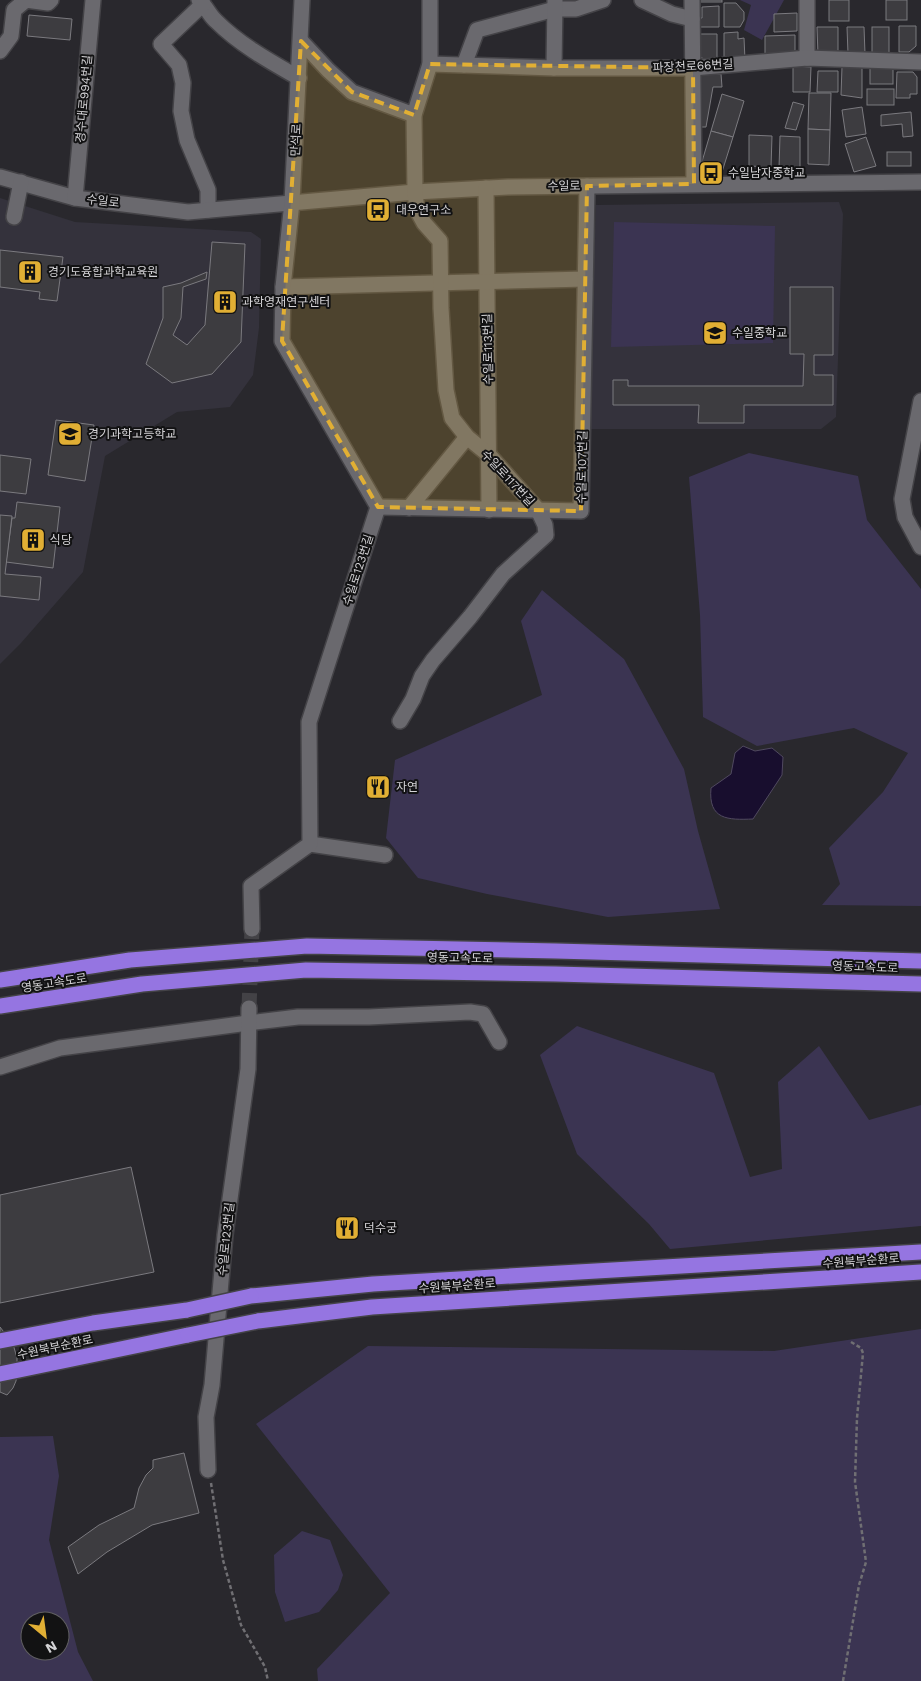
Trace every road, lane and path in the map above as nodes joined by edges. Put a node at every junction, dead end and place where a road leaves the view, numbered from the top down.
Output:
1 (26, 0) edge
2 (51, 0) edge
3 (93, 0) edge
4 (302, 0) edge
5 (430, 0) edge
6 (603, 0) edge
7 (642, 0) edge
8 (692, 0) edge
9 (807, 0) edge
10 (201, 2) edge
11 (555, 5) edge
12 (692, 19) junction
13 (301, 41) junction
14 (0, 51) edge
15 (807, 58) junction
16 (921, 62) edge
17 (430, 64) junction
18 (464, 65) junction
19 (554, 68) junction
20 (693, 68) junction
21 (300, 78) junction
22 (414, 115) junction
23 (0, 177) edge
24 (20, 182) junction
25 (921, 182) edge
26 (694, 184) junction
27 (587, 186) junction
28 (486, 188) junction
29 (415, 192) junction
30 (75, 198) junction
31 (292, 202) junction
32 (208, 210) junction
33 (14, 217) dead end
34 (585, 279) junction
35 (487, 281) junction
36 (441, 282) junction
37 (283, 287) junction
38 (921, 400) edge
39 (468, 437) junction
40 (489, 455) junction
41 (378, 507) junction
42 (409, 508) junction
43 (490, 510) junction
44 (538, 510) junction
45 (921, 547) edge
46 (400, 721) dead end
47 (310, 844) junction
48 (385, 855) dead end
49 (252, 929) tunnel mouth
50 (921, 961) edge
51 (0, 980) edge
52 (921, 984) edge
53 (0, 1006) edge
54 (249, 1015) junction
55 (499, 1042) dead end
56 (0, 1068) edge
57 (921, 1252) edge
58 (921, 1272) edge
59 (0, 1341) edge
60 (851, 1342) dead end
61 (0, 1374) edge
62 (208, 1470) joint
63 (268, 1681) edge
64 (843, 1681) edge

1 - 2 street
1 - 14 street
3 - 30 street, 경수대로994번길
4 - 13 street, 만석로
5 - 17 street, 수일로117번길
6 - 11 street
7 - 12 street
8 - 12 street
9 - 15 street
10 - 21 street
10 - 32 street
11 - 18 street
11 - 19 street
12 - 20 street
13 - 21 street, 만석로
13 - 22 street
15 - 16 street, 파장천로66번길
15 - 20 street, 파장천로66번길
17 - 18 street, 파장천로66번길
17 - 22 street, 수일로117번길
18 - 19 street, 파장천로66번길
19 - 20 street, 파장천로66번길
20 - 26 street
21 - 31 street, 만석로
22 - 29 street, 수일로117번길
23 - 24 street, 수일로
24 - 30 street, 수일로
24 - 33 street
25 - 26 street, 수일로
26 - 27 street, 수일로
27 - 28 street, 수일로
27 - 34 street, 수일로107번길
28 - 29 street, 수일로
28 - 35 street, 수일로113번길
29 - 31 street, 수일로
29 - 36 street, 수일로117번길
30 - 32 street, 수일로
31 - 32 street, 수일로
31 - 37 street
34 - 35 street
34 - 44 street, 수일로107번길
35 - 36 street
35 - 40 street, 수일로113번길
36 - 37 street
36 - 39 street, 수일로117번길
37 - 41 street
38 - 45 street
39 - 40 street, 수일로117번길
39 - 42 street
40 - 43 street, 수일로113번길
40 - 44 street, 수일로117번길
41 - 42 street, 수일로107번길
41 - 47 street, 수일로123번길
42 - 43 street, 수일로107번길
43 - 44 street, 수일로107번길
44 - 46 street, 수일로117번길
47 - 48 street
47 - 49 street
50 - 51 highway, 영동고속도로
52 - 53 highway, 영동고속도로
54 - 55 street
54 - 56 street
54 - 62 street, 수일로123번길
57 - 59 highway, 수원북부순환로, bridge
58 - 61 highway, 수원북부순환로, bridge
60 - 64 path
62 - 63 path

